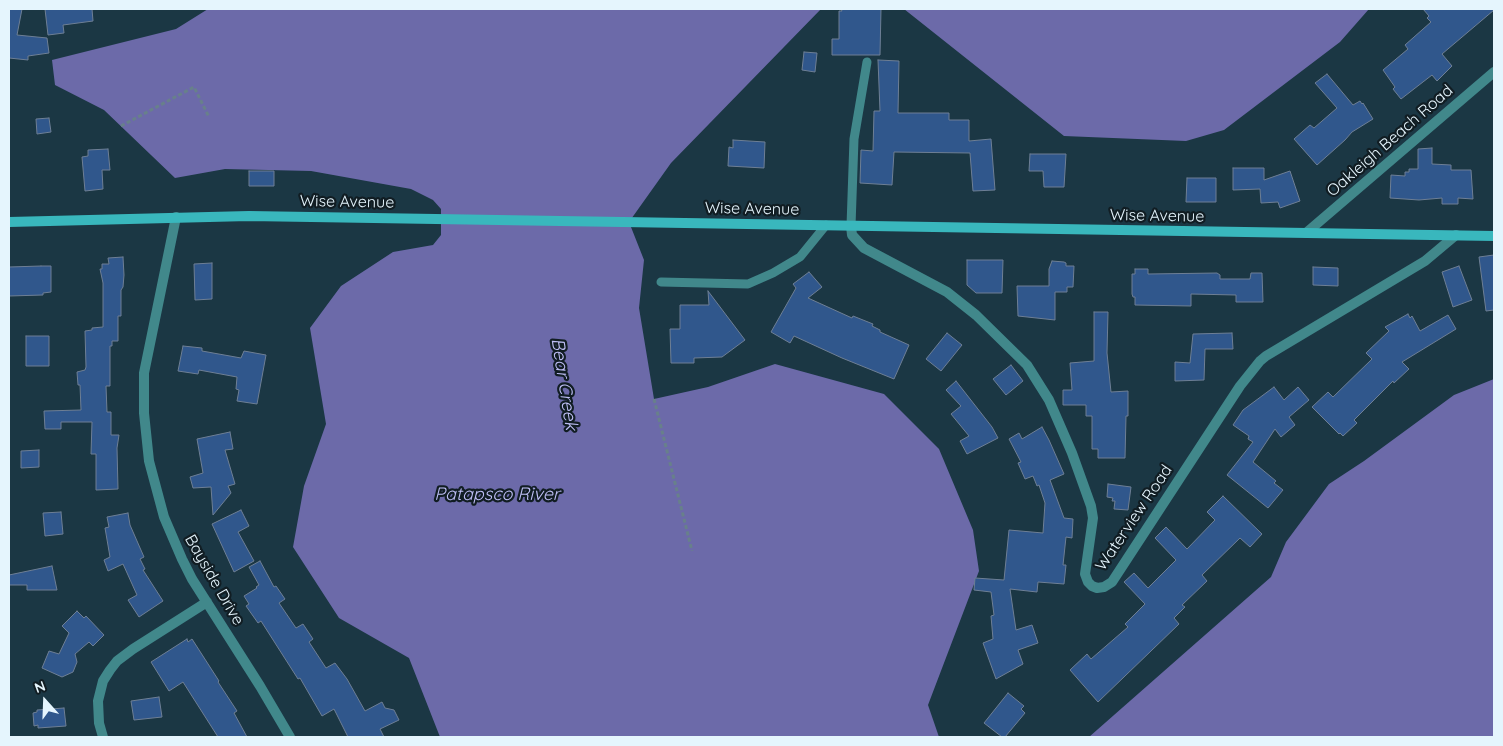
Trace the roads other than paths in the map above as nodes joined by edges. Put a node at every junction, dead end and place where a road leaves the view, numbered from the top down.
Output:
1 (867, 62) dead end
2 (1494, 72) edge
3 (176, 217) junction
4 (9, 222) edge
5 (826, 225) junction
6 (851, 226) junction
7 (1306, 234) junction
8 (1456, 235) junction
9 (1494, 236) edge
10 (661, 282) dead end
11 (207, 602) junction
12 (103, 737) edge
13 (290, 737) edge

1 - 6 lane
2 - 7 street, Oakleigh Beach Road
3 - 4 main road, Wise Avenue
3 - 5 main road, Wise Avenue
3 - 11 street, Bayside Drive
5 - 6 main road, Wise Avenue
5 - 10 lane
6 - 7 main road, Wise Avenue
6 - 8 street, Waterview Road
7 - 8 main road, Wise Avenue
8 - 9 main road, Wise Avenue
11 - 12 street
11 - 13 street, Bayside Drive

